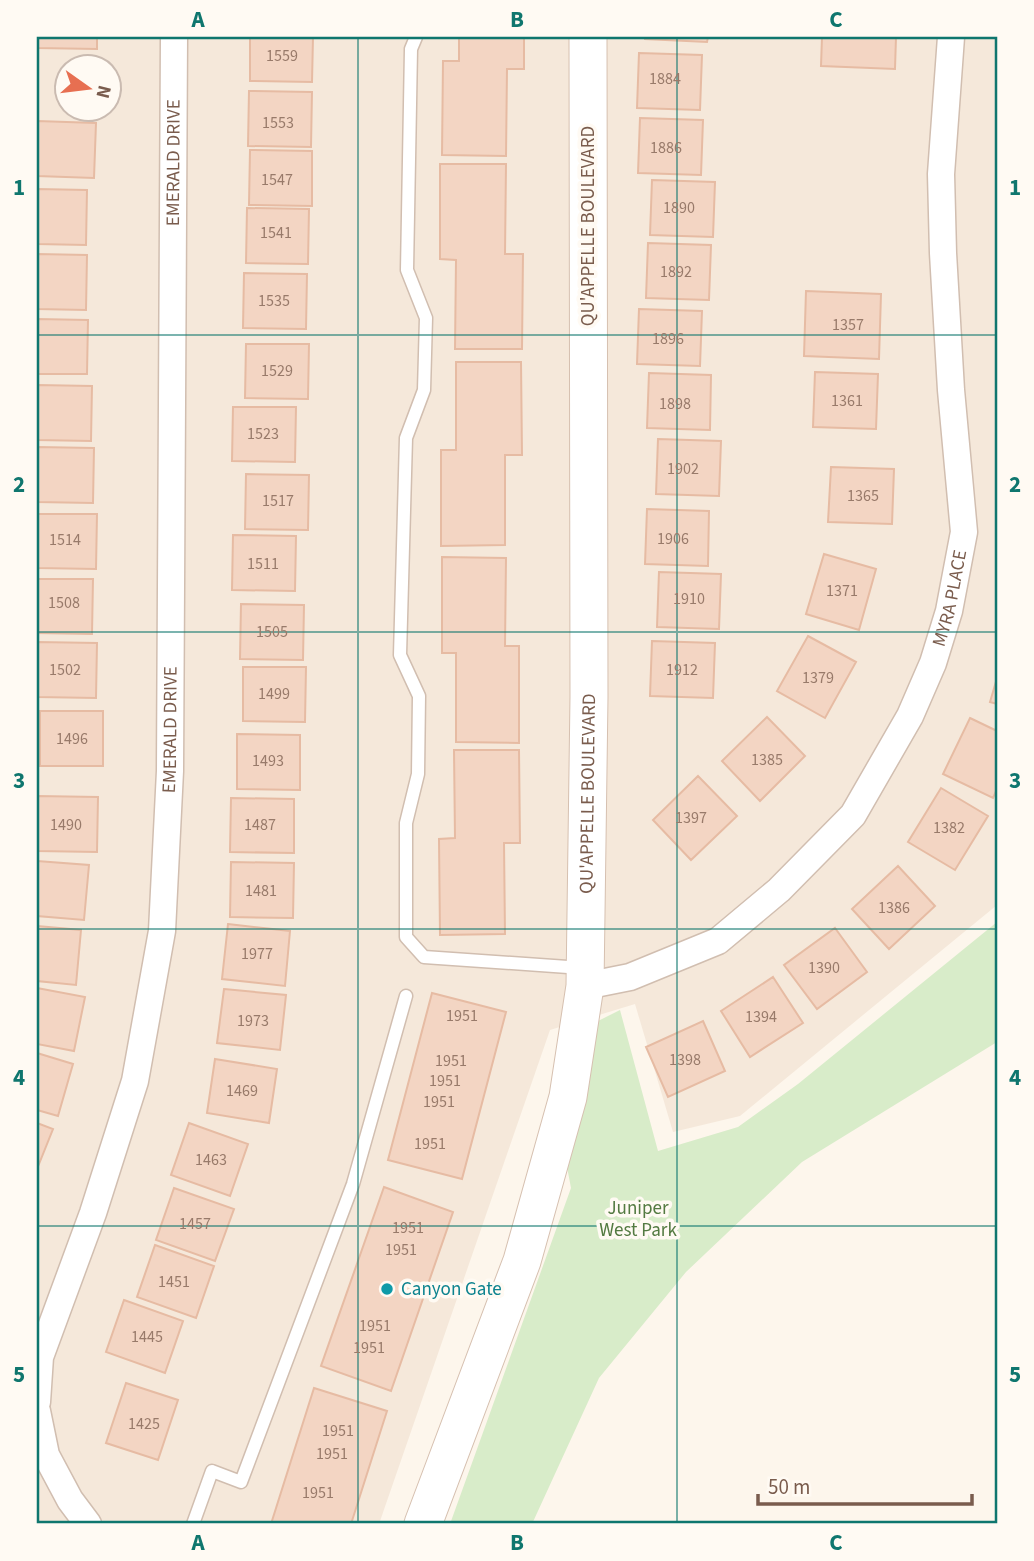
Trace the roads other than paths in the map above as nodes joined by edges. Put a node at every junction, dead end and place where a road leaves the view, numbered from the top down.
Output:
1 (174, 37) edge
2 (416, 37) edge
3 (588, 37) edge
4 (951, 37) edge
5 (585, 977) junction
6 (406, 996) dead end
7 (37, 1402) edge
8 (37, 1411) edge
9 (88, 1524) edge
10 (193, 1524) edge
11 (423, 1524) edge

1 - 7 street, EMERALD DRIVE
2 - 5 lane
3 - 5 street, QU'APPELLE BOULEVARD
4 - 5 street, MYRA PLACE
5 - 11 street, QU'APPELLE BOULEVARD
6 - 10 lane
8 - 9 street

